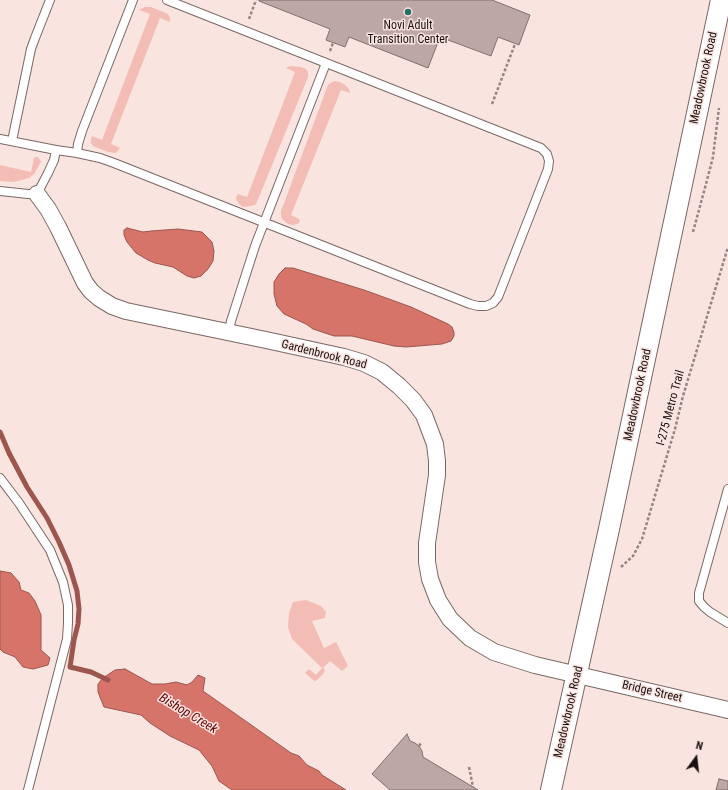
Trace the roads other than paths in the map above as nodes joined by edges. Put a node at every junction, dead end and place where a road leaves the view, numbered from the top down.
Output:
1 (50, 0) edge
2 (133, 0) edge
3 (167, 0) edge
4 (721, 0) edge
5 (326, 63) junction
6 (0, 139) edge
7 (12, 141) junction
8 (56, 150) junction
9 (77, 153) junction
10 (0, 191) edge
11 (37, 194) junction
12 (264, 222) junction
13 (229, 332) junction
14 (0, 478) edge
15 (728, 489) edge
16 (728, 623) edge
17 (577, 674) junction
18 (728, 710) edge
19 (28, 790) edge
20 (551, 790) edge

1 - 7 lane
2 - 9 lane
3 - 5 lane
4 - 17 street, Meadowbrook Road, bridge
5 - 12 lane
5 - 12 lane
6 - 7 lane
7 - 8 lane
8 - 9 lane
8 - 11 lane
9 - 12 lane
10 - 11 lane
11 - 13 street, Gardenbrook Road
12 - 13 lane
13 - 17 street, Gardenbrook Road
14 - 19 lane
15 - 16 lane
17 - 18 street, Bridge Street
17 - 20 street, Meadowbrook Road

